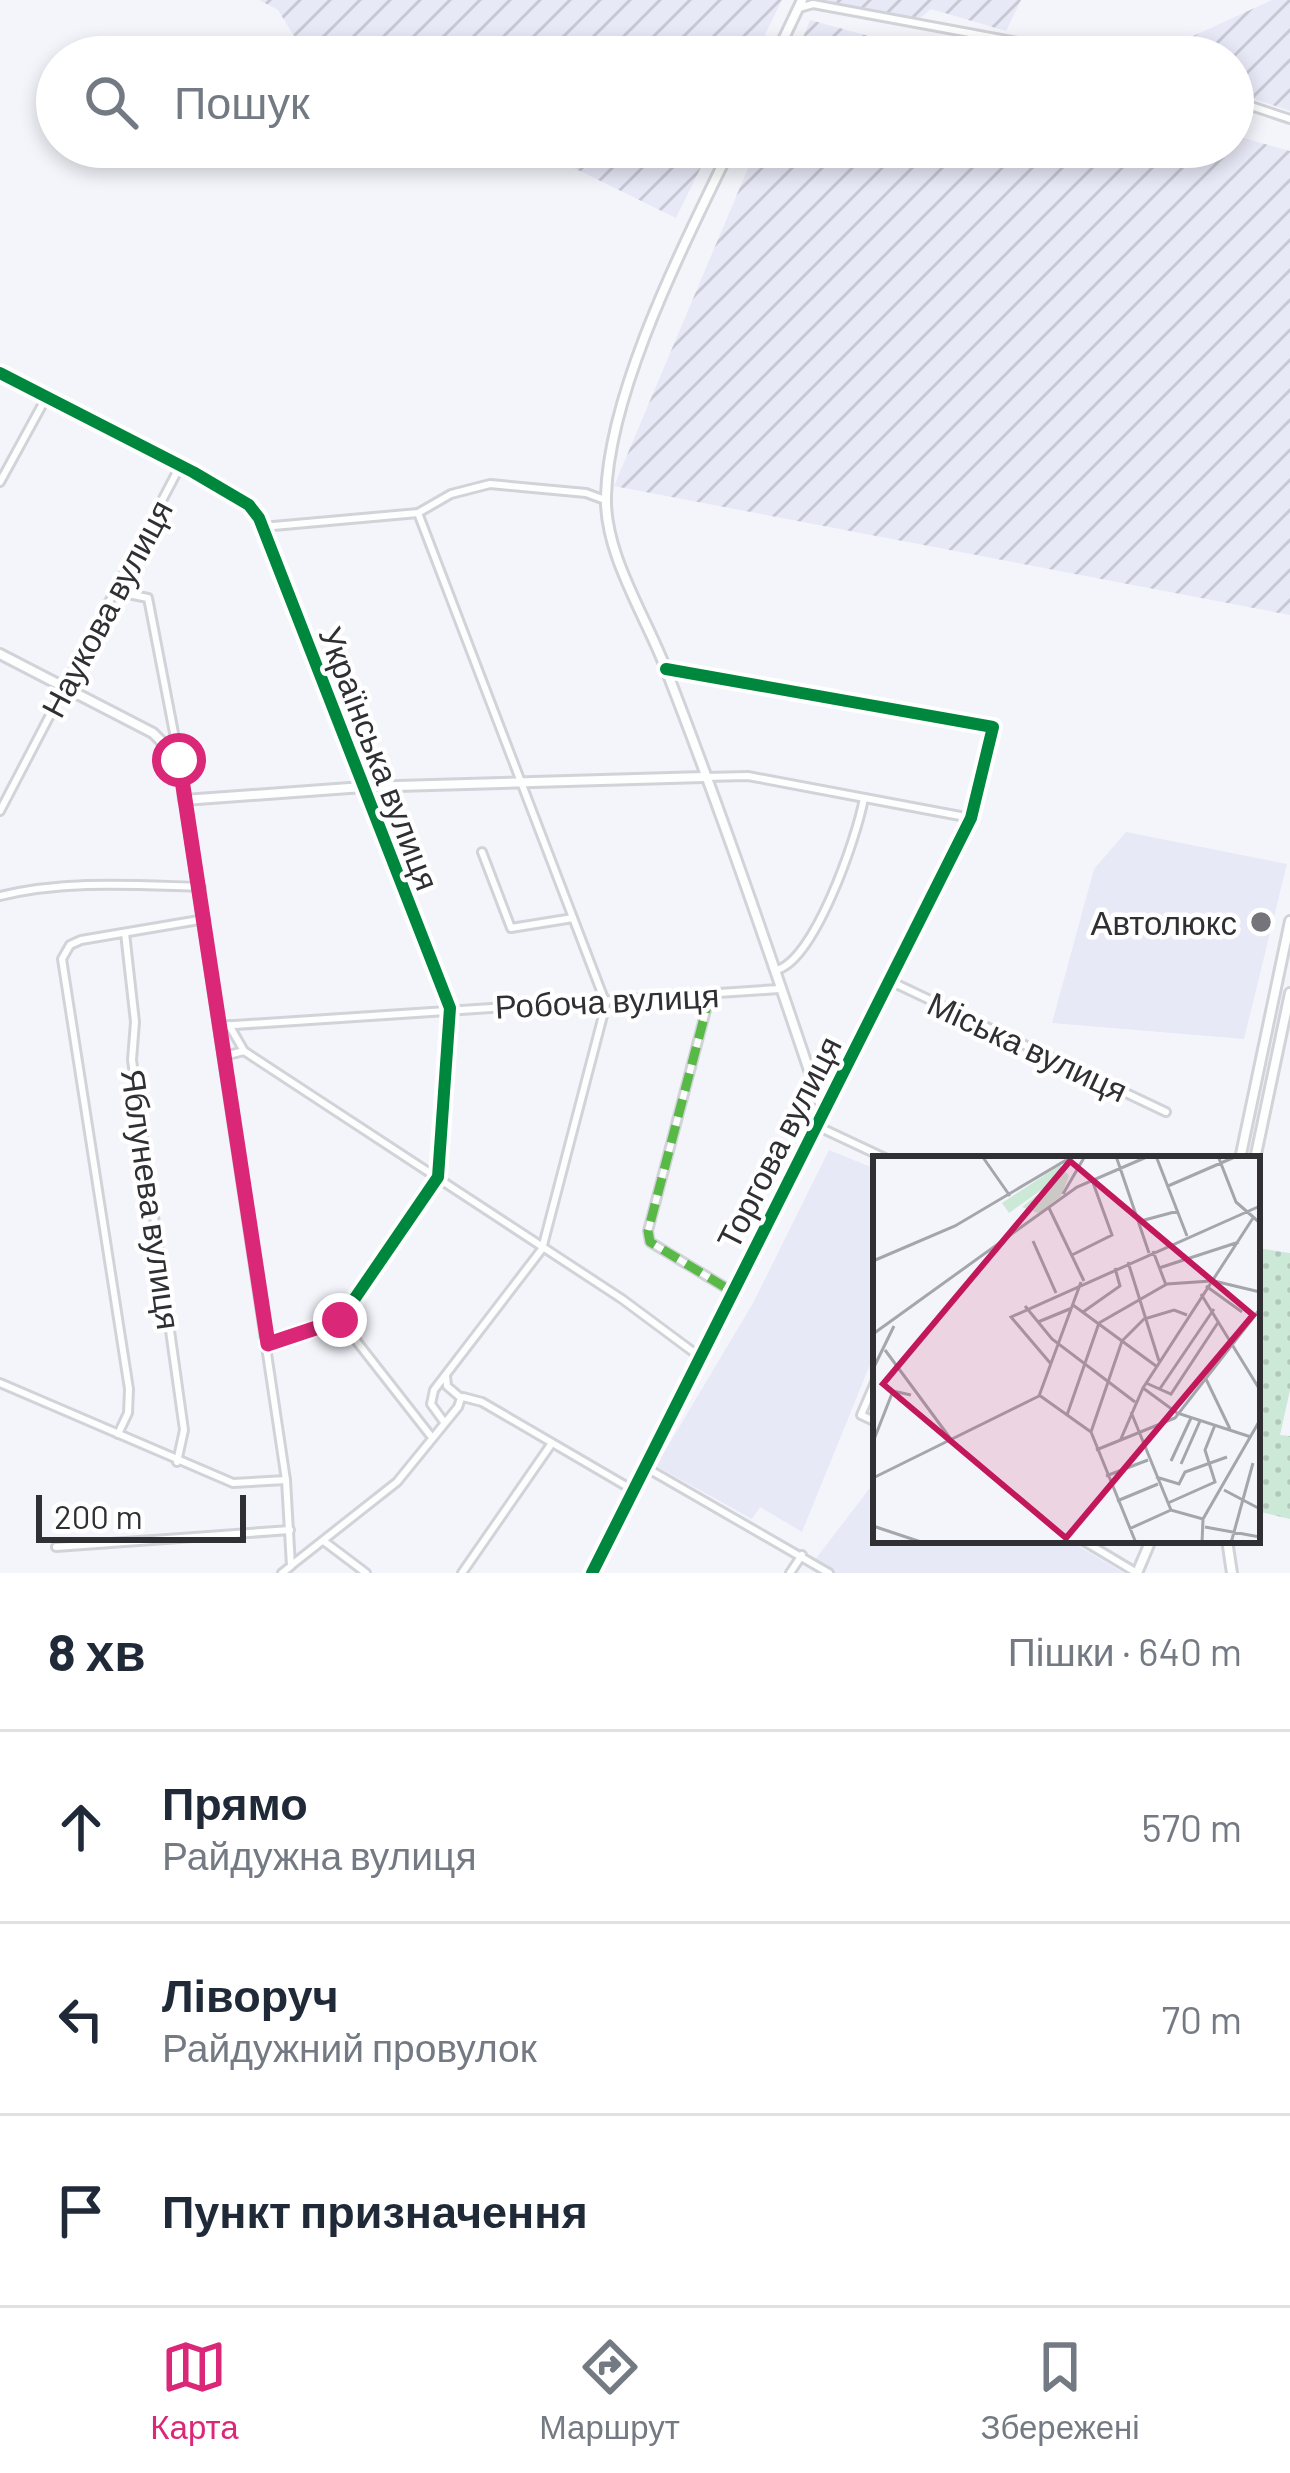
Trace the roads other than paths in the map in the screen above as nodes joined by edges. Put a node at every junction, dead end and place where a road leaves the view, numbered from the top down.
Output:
1 (801, 4) edge
2 (785, 36) edge
3 (986, 36) edge
4 (1254, 107) edge
5 (1290, 119) edge
6 (721, 168) edge
7 (0, 373) edge
8 (47, 396) junction
9 (178, 468) junction
10 (0, 482) edge
11 (605, 500) junction
12 (418, 513) junction
13 (262, 527) junction
14 (113, 591) junction
15 (0, 653) edge
16 (666, 669) junction
17 (64, 688) junction
18 (179, 760) junction
19 (704, 777) junction
20 (521, 781) junction
21 (363, 788) junction
22 (865, 798) junction
23 (184, 800) junction
24 (0, 811) edge
25 (971, 818) junction
26 (482, 852) dead end
27 (200, 887) junction
28 (0, 896) edge
29 (573, 918) junction
30 (205, 920) junction
31 (1290, 921) edge
32 (125, 933) junction
33 (773, 971) junction
34 (890, 981) junction
35 (779, 989) junction
36 (1290, 993) edge
37 (710, 995) junction
38 (606, 1004) junction
39 (450, 1008) junction
40 (224, 1026) junction
41 (244, 1051) junction
42 (224, 1056) junction
43 (823, 1112) junction
44 (1166, 1112) dead end
45 (819, 1127) junction
46 (881, 1156) edge
47 (1241, 1156) edge
48 (1256, 1156) edge
49 (438, 1177) junction
50 (542, 1249) junction
51 (733, 1292) junction
52 (340, 1320) junction
53 (268, 1344) junction
54 (700, 1357) junction
55 (446, 1375) junction
56 (0, 1383) edge
57 (873, 1387) edge
58 (460, 1396) junction
59 (482, 1402) junction
60 (458, 1407) junction
61 (873, 1421) edge
62 (444, 1422) junction
63 (118, 1434) junction
64 (431, 1437) junction
65 (552, 1443) junction
66 (177, 1462) junction
67 (646, 1467) junction
68 (286, 1480) junction
69 (633, 1490) junction
70 (290, 1530) junction
71 (325, 1542) junction
72 (1087, 1543) edge
73 (1150, 1543) edge
74 (1227, 1543) edge
75 (56, 1546) dead end
76 (802, 1556) junction
77 (290, 1566) junction
78 (282, 1573) edge
79 (367, 1573) edge
80 (462, 1573) edge
81 (592, 1573) edge
82 (790, 1573) edge
83 (829, 1573) edge
84 (1137, 1573) edge
85 (1232, 1573) edge

1 - 2 street
1 - 3 street
4 - 5 street
6 - 11 street
7 - 8 street
8 - 9 street
8 - 10 street
9 - 13 street
9 - 14 street, Наукова вулиця
11 - 12 street
11 - 16 street
12 - 13 street
12 - 20 street
13 - 21 street, Українська вулиця
14 - 17 street, Наукова вулиця
14 - 18 street
15 - 17 street
16 - 19 street
16 - 25 street, Торгова вулиця
17 - 18 street
17 - 24 street, Наукова вулиця
18 - 23 street
19 - 20 street
19 - 22 street
19 - 33 street
20 - 21 street
20 - 29 street
21 - 23 street
21 - 39 street, Українська вулиця
22 - 25 street
22 - 33 street
23 - 27 street
25 - 34 street, Торгова вулиця
26 - 29 street
27 - 28 street
27 - 30 street
29 - 38 street
30 - 32 street
30 - 40 street
31 - 47 street
32 - 63 street
32 - 66 street, Яблунева вулиця
33 - 35 street
34 - 43 street, Торгова вулиця
34 - 44 street, Міська вулиця
35 - 37 street, Робоча вулиця
35 - 43 street
36 - 48 street
37 - 38 street, Робоча вулиця
37 - 51 street
38 - 39 street, Робоча вулиця
38 - 50 street
39 - 40 street, Робоча вулиця
39 - 49 street
40 - 41 street
40 - 42 street
41 - 42 street
41 - 49 street
42 - 53 street
43 - 45 street, Торгова вулиця
45 - 46 street
45 - 51 street, Торгова вулиця
49 - 50 street
49 - 52 street
50 - 54 street
50 - 55 street
51 - 54 street, Торгова вулиця
52 - 53 street
52 - 64 street
53 - 68 street
54 - 67 street, Торгова вулиця
55 - 58 street
55 - 62 street
56 - 63 street
57 - 61 street
58 - 59 street
58 - 60 street
59 - 60 street
59 - 65 street
60 - 62 street
62 - 64 street
63 - 66 street
64 - 71 street
65 - 69 street
65 - 80 street
66 - 68 street
67 - 69 street, Торгова вулиця
67 - 76 street
68 - 70 street
69 - 81 street, Торгова вулиця
70 - 75 street
70 - 77 street
71 - 77 street
71 - 79 street
72 - 84 street
73 - 84 street
74 - 85 street
76 - 82 street
76 - 83 street
77 - 78 street

